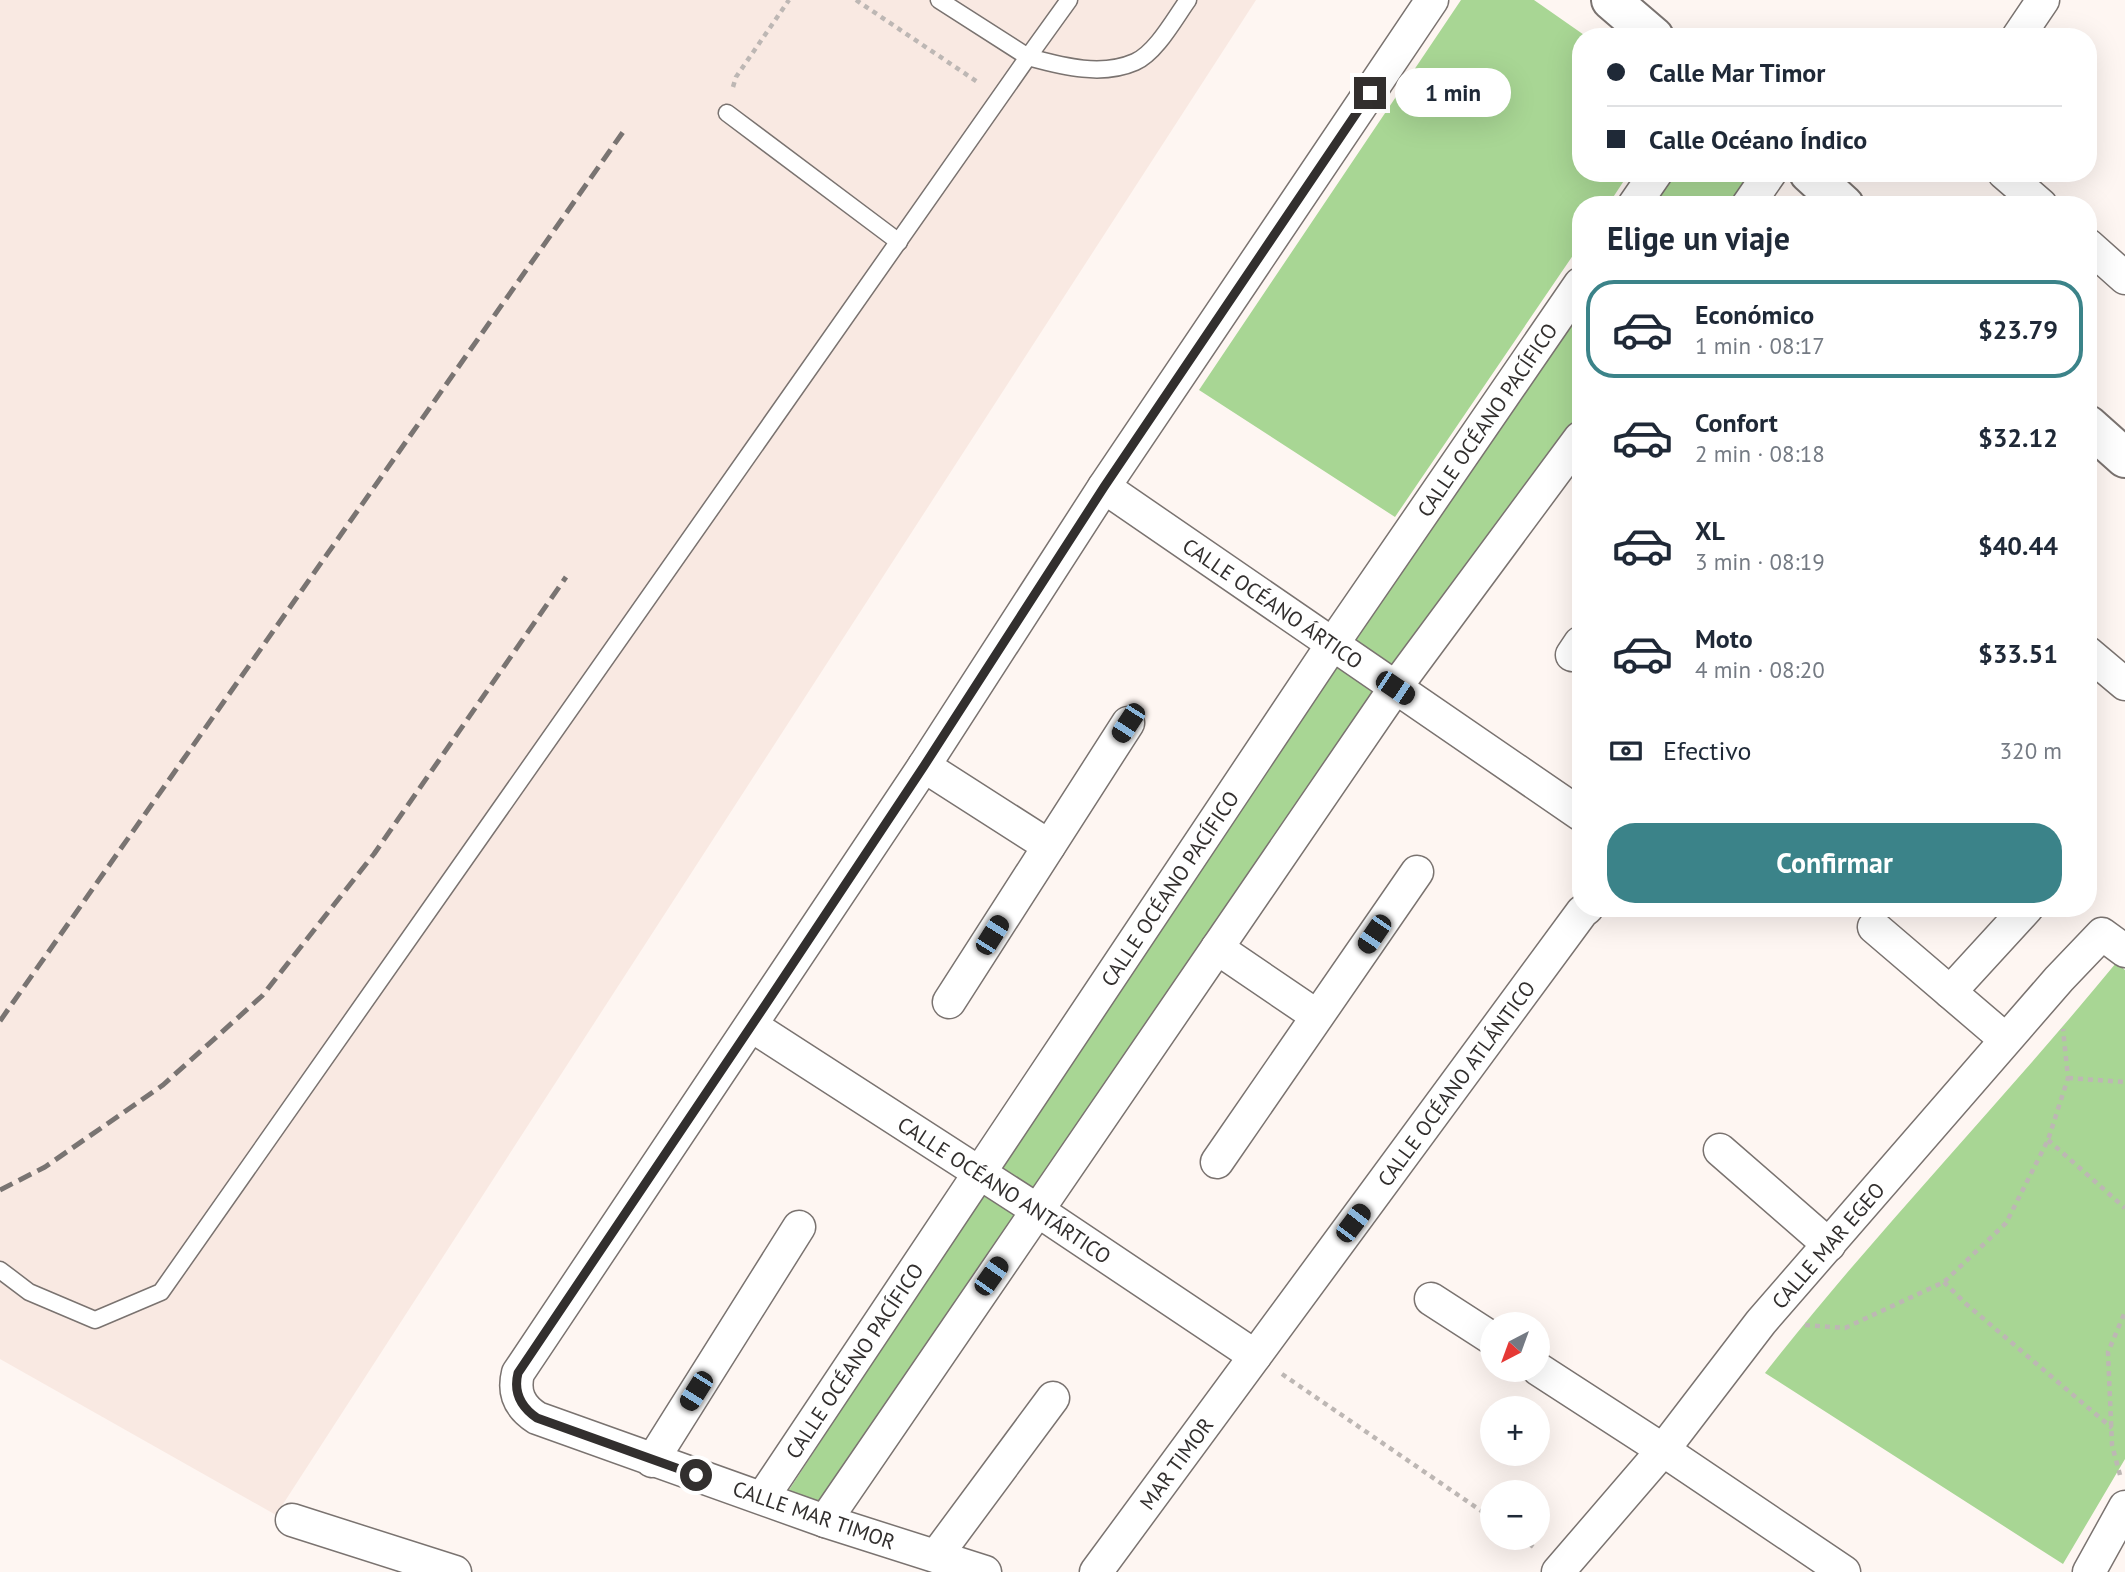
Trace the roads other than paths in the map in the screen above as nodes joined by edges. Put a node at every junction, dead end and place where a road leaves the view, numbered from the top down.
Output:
1 (939, 0) edge
2 (1069, 0) edge
3 (1188, 0) edge
4 (1432, 0) edge
5 (1611, 0) edge
6 (2043, 0) edge
7 (1644, 28) edge
8 (2024, 28) edge
9 (1028, 57) junction
10 (727, 113) road end
11 (1820, 182) edge
12 (2014, 182) edge
13 (1834, 196) edge
14 (2031, 196) edge
15 (899, 242) junction
16 (2097, 253) edge
17 (2125, 278) edge
18 (1572, 296) edge
19 (2097, 433) edge
20 (1572, 457) edge
21 (2125, 458) edge
22 (1104, 487) junction
23 (1332, 645) junction
24 (2097, 661) edge
25 (2125, 684) edge
26 (1395, 688) junction
27 (1128, 723) dead end
28 (924, 766) junction
29 (1572, 809) edge
30 (1049, 846) junction
31 (1417, 872) dead end
32 (1578, 917) edge
33 (2019, 917) edge
34 (1874, 927) dead end
35 (2114, 943) edge
36 (1217, 948) junction
37 (1950, 992) junction
38 (949, 1002) dead end
39 (1317, 1016) junction
40 (752, 1026) junction
41 (2005, 1040) junction
42 (1720, 1150) dead end
43 (1217, 1162) dead end
44 (980, 1174) junction
45 (1037, 1210) junction
46 (799, 1227) dead end
47 (1829, 1245) junction
48 (0, 1270) edge
49 (1431, 1299) dead end
50 (1480, 1331) edge
51 (1255, 1356) junction
52 (1550, 1377) edge
53 (1053, 1398) dead end
54 (1663, 1450) junction
55 (652, 1461) junction
56 (2123, 1493) edge
57 (763, 1497) junction
58 (292, 1520) dead end
59 (825, 1521) junction
60 (936, 1556) junction
61 (2102, 1568) edge
62 (1563, 1570) edge
63 (455, 1572) edge
64 (985, 1572) edge
65 (1096, 1572) edge
66 (1844, 1572) edge

1 - 9 lane
2 - 9 lane
3 - 9 lane
4 - 22 street
5 - 7 main road
6 - 8 street
9 - 15 lane
10 - 15 lane
11 - 13 main road
12 - 14 street
15 - 48 lane
16 - 17 street
18 - 23 street, CALLE OCÉANO PACÍFICO
19 - 21 main road
20 - 26 street
22 - 23 street, CALLE OCÉANO ÁRTICO
22 - 28 street
23 - 26 street, CALLE OCÉANO ÁRTICO
23 - 44 street, CALLE OCÉANO PACÍFICO
24 - 25 street
26 - 29 street, CALLE OCÉANO ÁRTICO
26 - 36 street
27 - 30 street
28 - 30 street
28 - 40 street
30 - 38 street
31 - 39 street
32 - 51 street, CALLE OCÉANO ATLÁNTICO
33 - 37 street
34 - 37 street
35 - 41 street, CALLE MAR EGEO
36 - 39 street
36 - 45 street
37 - 41 street
39 - 43 street
40 - 44 street, CALLE OCÉANO ANTÁRTICO
40 - 55 street, CALLE MAR TIMOR
41 - 47 street, CALLE MAR EGEO
42 - 47 street
44 - 45 street, CALLE OCÉANO ANTÁRTICO
44 - 57 street, CALLE OCÉANO PACÍFICO
45 - 51 street, CALLE OCÉANO ANTÁRTICO
45 - 59 street
46 - 55 street
47 - 54 street, CALLE MAR EGEO
49 - 50 street
51 - 65 street, MAR TIMOR
52 - 54 street
53 - 60 street
54 - 62 street, CALLE MAR EGEO
54 - 66 street
55 - 57 street, CALLE MAR TIMOR
56 - 61 street
57 - 59 street, CALLE MAR TIMOR
58 - 63 street
59 - 60 street, CALLE MAR TIMOR
60 - 64 street, CALLE MAR TIMOR

